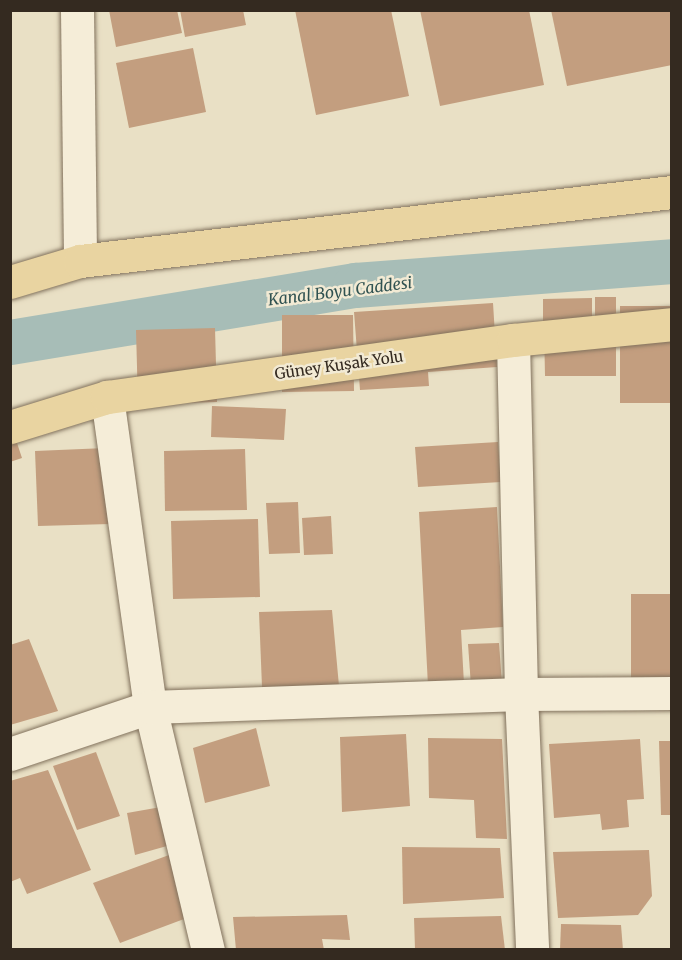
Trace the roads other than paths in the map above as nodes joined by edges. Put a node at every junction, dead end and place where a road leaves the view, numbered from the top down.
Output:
1 (76, 10) edge
2 (672, 192) edge
3 (80, 261) junction
4 (10, 282) edge
5 (672, 324) edge
6 (513, 340) junction
7 (107, 397) junction
8 (10, 427) edge
9 (672, 693) edge
10 (520, 694) junction
11 (150, 707) junction
12 (10, 754) edge
13 (208, 950) edge
14 (532, 950) edge

1 - 3 street
2 - 3 main road
3 - 4 main road
5 - 6 main road, Güney Kuşak Yolu
6 - 7 main road, Güney Kuşak Yolu
6 - 10 street
7 - 8 main road, Güney Kuşak Yolu
7 - 11 street
9 - 10 street
10 - 11 street
10 - 14 street
11 - 12 street
11 - 13 street

